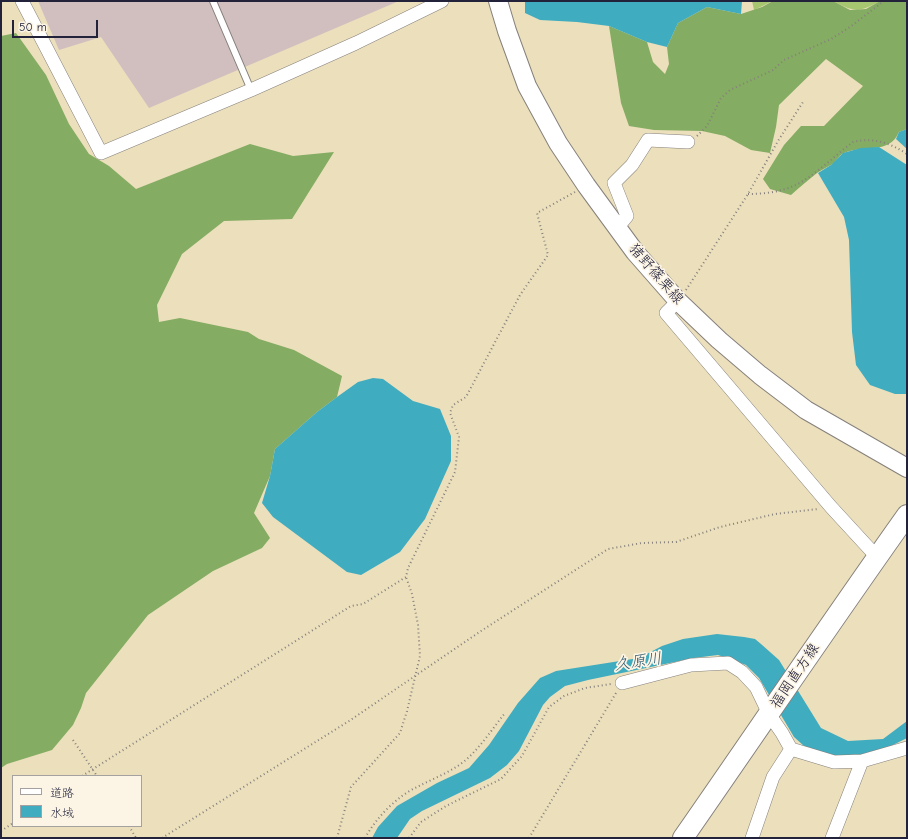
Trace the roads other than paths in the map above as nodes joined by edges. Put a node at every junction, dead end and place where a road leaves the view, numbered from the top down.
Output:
1 (22, 1) edge
2 (213, 1) edge
3 (442, 1) edge
4 (498, 1) edge
5 (251, 90) junction
6 (688, 142) road end
7 (617, 228) junction
8 (678, 301) junction
9 (907, 468) edge
10 (907, 515) edge
11 (878, 557) junction
12 (622, 683) road end
13 (771, 712) junction
14 (907, 748) edge
15 (791, 749) junction
16 (862, 761) junction
17 (683, 838) edge
18 (752, 838) edge
19 (832, 838) edge

1 - 5 street
2 - 5 lane
3 - 5 street
4 - 7 main road, 猪野篠栗線
6 - 7 street
7 - 8 main road, 猪野篠栗線
8 - 9 main road, 猪野篠栗線
8 - 11 street
10 - 11 main road, 福岡直方線
11 - 13 main road, 福岡直方線
12 - 13 street
13 - 15 street
13 - 17 main road, 福岡直方線
14 - 16 street
15 - 16 street
15 - 18 street
16 - 19 street

